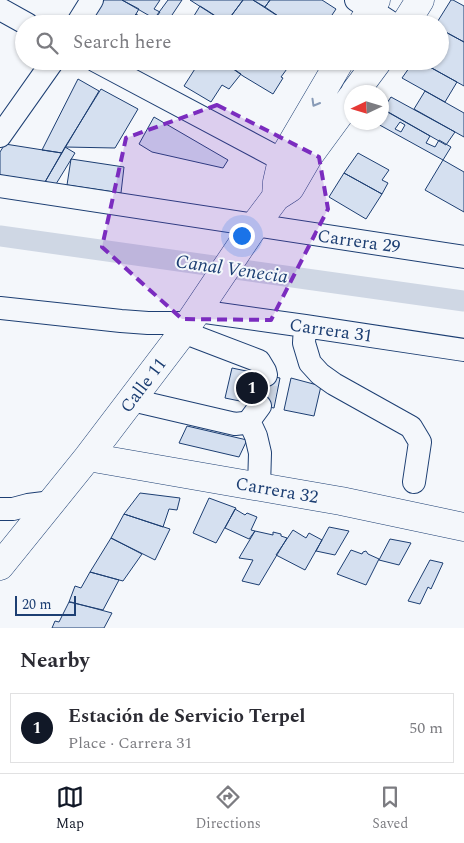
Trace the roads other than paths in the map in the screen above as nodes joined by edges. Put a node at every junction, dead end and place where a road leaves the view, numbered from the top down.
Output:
1 (92, 0) edge
2 (420, 0) edge
3 (366, 8) edge
4 (0, 9) edge
5 (83, 15) edge
6 (378, 15) edge
7 (410, 15) edge
8 (15, 17) edge
9 (47, 70) edge
10 (114, 70) edge
11 (336, 70) edge
12 (371, 70) edge
13 (360, 85) edge
14 (344, 106) edge
15 (0, 136) edge
16 (295, 159) junction
17 (0, 186) edge
18 (248, 235) junction
19 (464, 256) edge
20 (0, 308) edge
21 (190, 322) junction
22 (305, 326) junction
23 (464, 350) edge
24 (266, 376) tunnel mouth
25 (132, 400) junction
26 (88, 457) junction
27 (414, 482) dead end
28 (259, 487) junction
29 (52, 502) junction
30 (0, 509) edge
31 (464, 527) edge
32 (0, 566) edge

1 - 5 street
2 - 7 main road
3 - 6 street
4 - 8 street
9 - 15 street
10 - 16 street
11 -> 16 main road, Calle 11
12 - 13 main road
14 - 16 main road, Calle 11
16 - 18 main road, Calle 11
17 - 18 street
18 - 19 street, Carrera 29
18 - 21 main road, Calle 11
20 - 21 street
21 - 22 street, Carrera 31
21 - 24 street
21 - 25 main road, Calle 11
22 - 23 street, Carrera 31
22 - 27 street
25 - 26 main road, Calle 11
25 - 28 street
26 - 28 main road, Carrera 32
26 - 29 main road, Calle 11
28 - 31 main road, Carrera 32
29 - 30 street
29 - 32 main road, Calle 11

